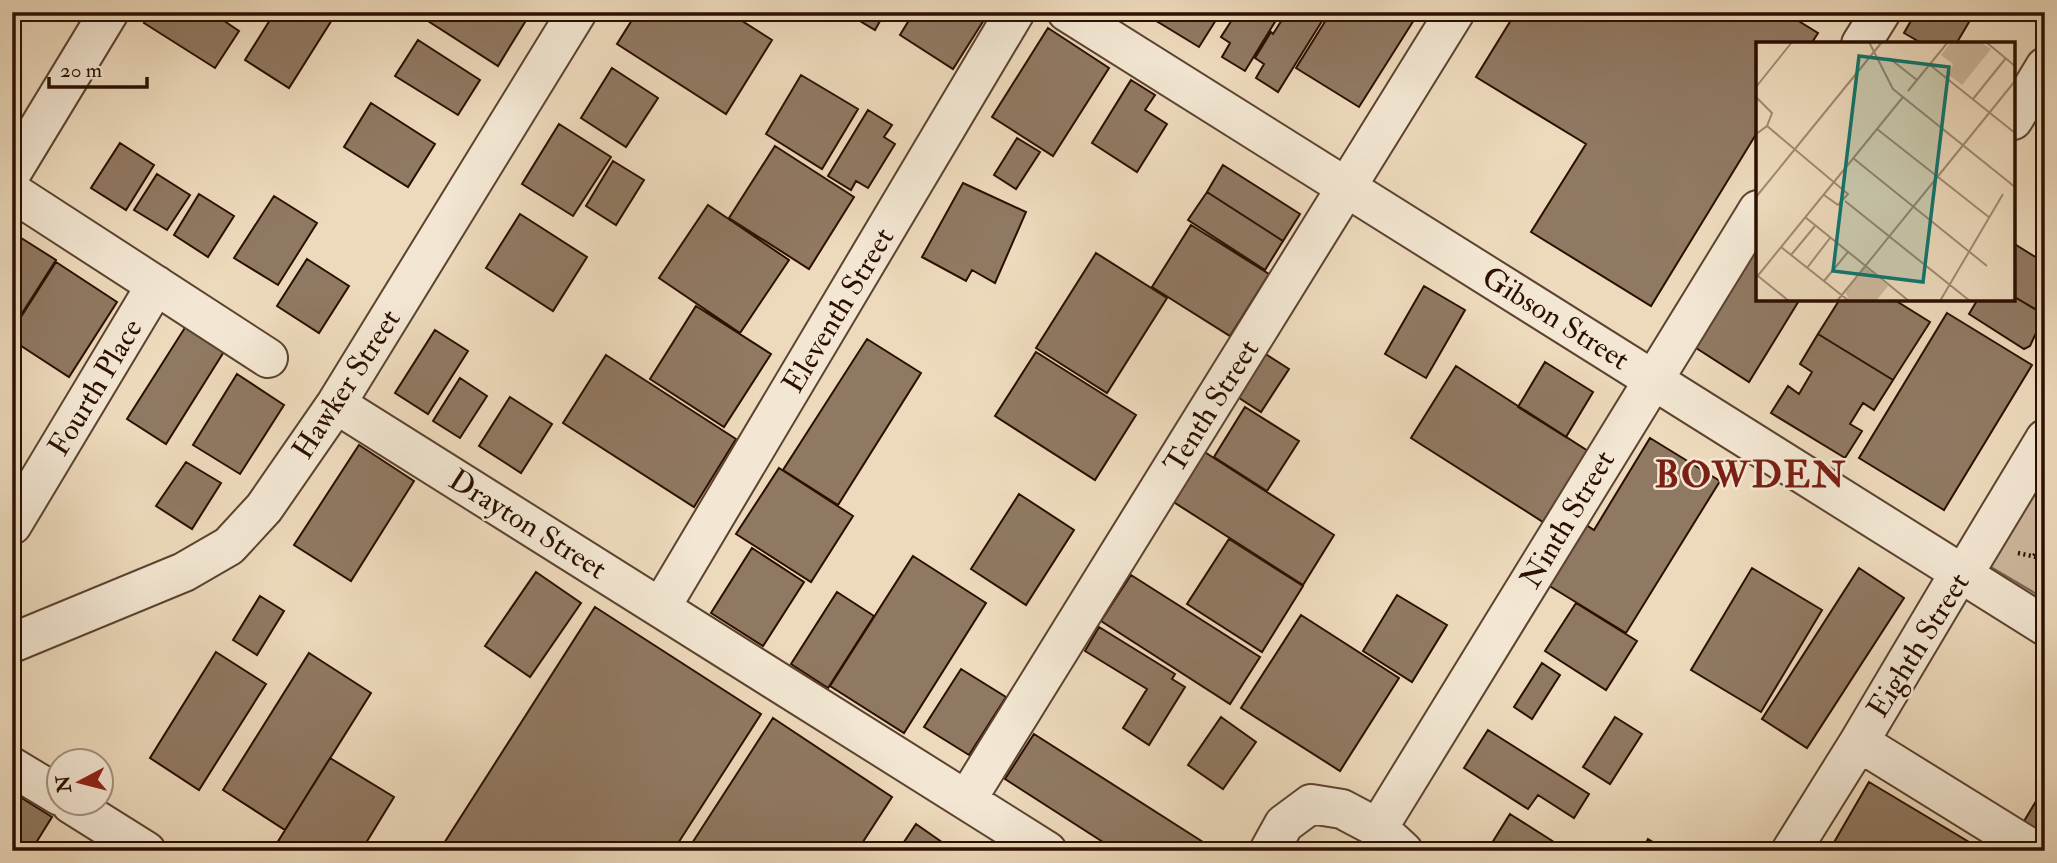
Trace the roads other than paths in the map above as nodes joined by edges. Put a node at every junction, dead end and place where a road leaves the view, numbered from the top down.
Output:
1 (109, 12) edge
2 (577, 12) edge
3 (1015, 12) edge
4 (1067, 12) edge
5 (1455, 12) edge
6 (1881, 12) edge
7 (1862, 42) edge
8 (2045, 67) edge
9 (2015, 117) edge
10 (12, 172) edge
11 (1347, 187) junction
12 (12, 192) edge
13 (1756, 213) edge
14 (156, 285) junction
15 (268, 358) dead end
16 (1652, 379) junction
17 (336, 404) junction
18 (2045, 439) edge
19 (12, 525) edge
20 (1960, 572) junction
21 (661, 607) junction
22 (2045, 626) edge
23 (12, 643) edge
24 (1859, 742) junction
25 (12, 766) edge
26 (46, 787) edge
27 (967, 799) junction
28 (94, 818) edge
29 (1390, 840) edge
30 (146, 851) edge
31 (1047, 851) edge
32 (1269, 851) edge
33 (1791, 851) edge
34 (2035, 851) edge

1 - 10 street
2 - 17 street, Hawker Street
3 - 21 street, Eleventh Street
4 - 11 street, Gibson Street
5 - 11 street, Tenth Street
6 - 7 street
8 - 9 street
11 - 16 street, Gibson Street
11 - 27 street, Tenth Street
12 - 14 street
13 - 16 street, Ninth Street
14 - 15 street
14 - 19 street, Fourth Place
16 - 20 street, Gibson Street
16 - 29 street, Ninth Street
17 - 21 street, Drayton Street
17 - 23 street, Hawker Street
18 - 20 street, Eighth Street
20 - 22 street, Gibson Street
20 - 24 street, Eighth Street
21 - 27 street, Drayton Street
24 - 33 street, Eighth Street
24 - 34 street
25 - 26 street
27 - 31 street, Drayton Street
28 - 30 street
29 - 32 street, Ninth Street

